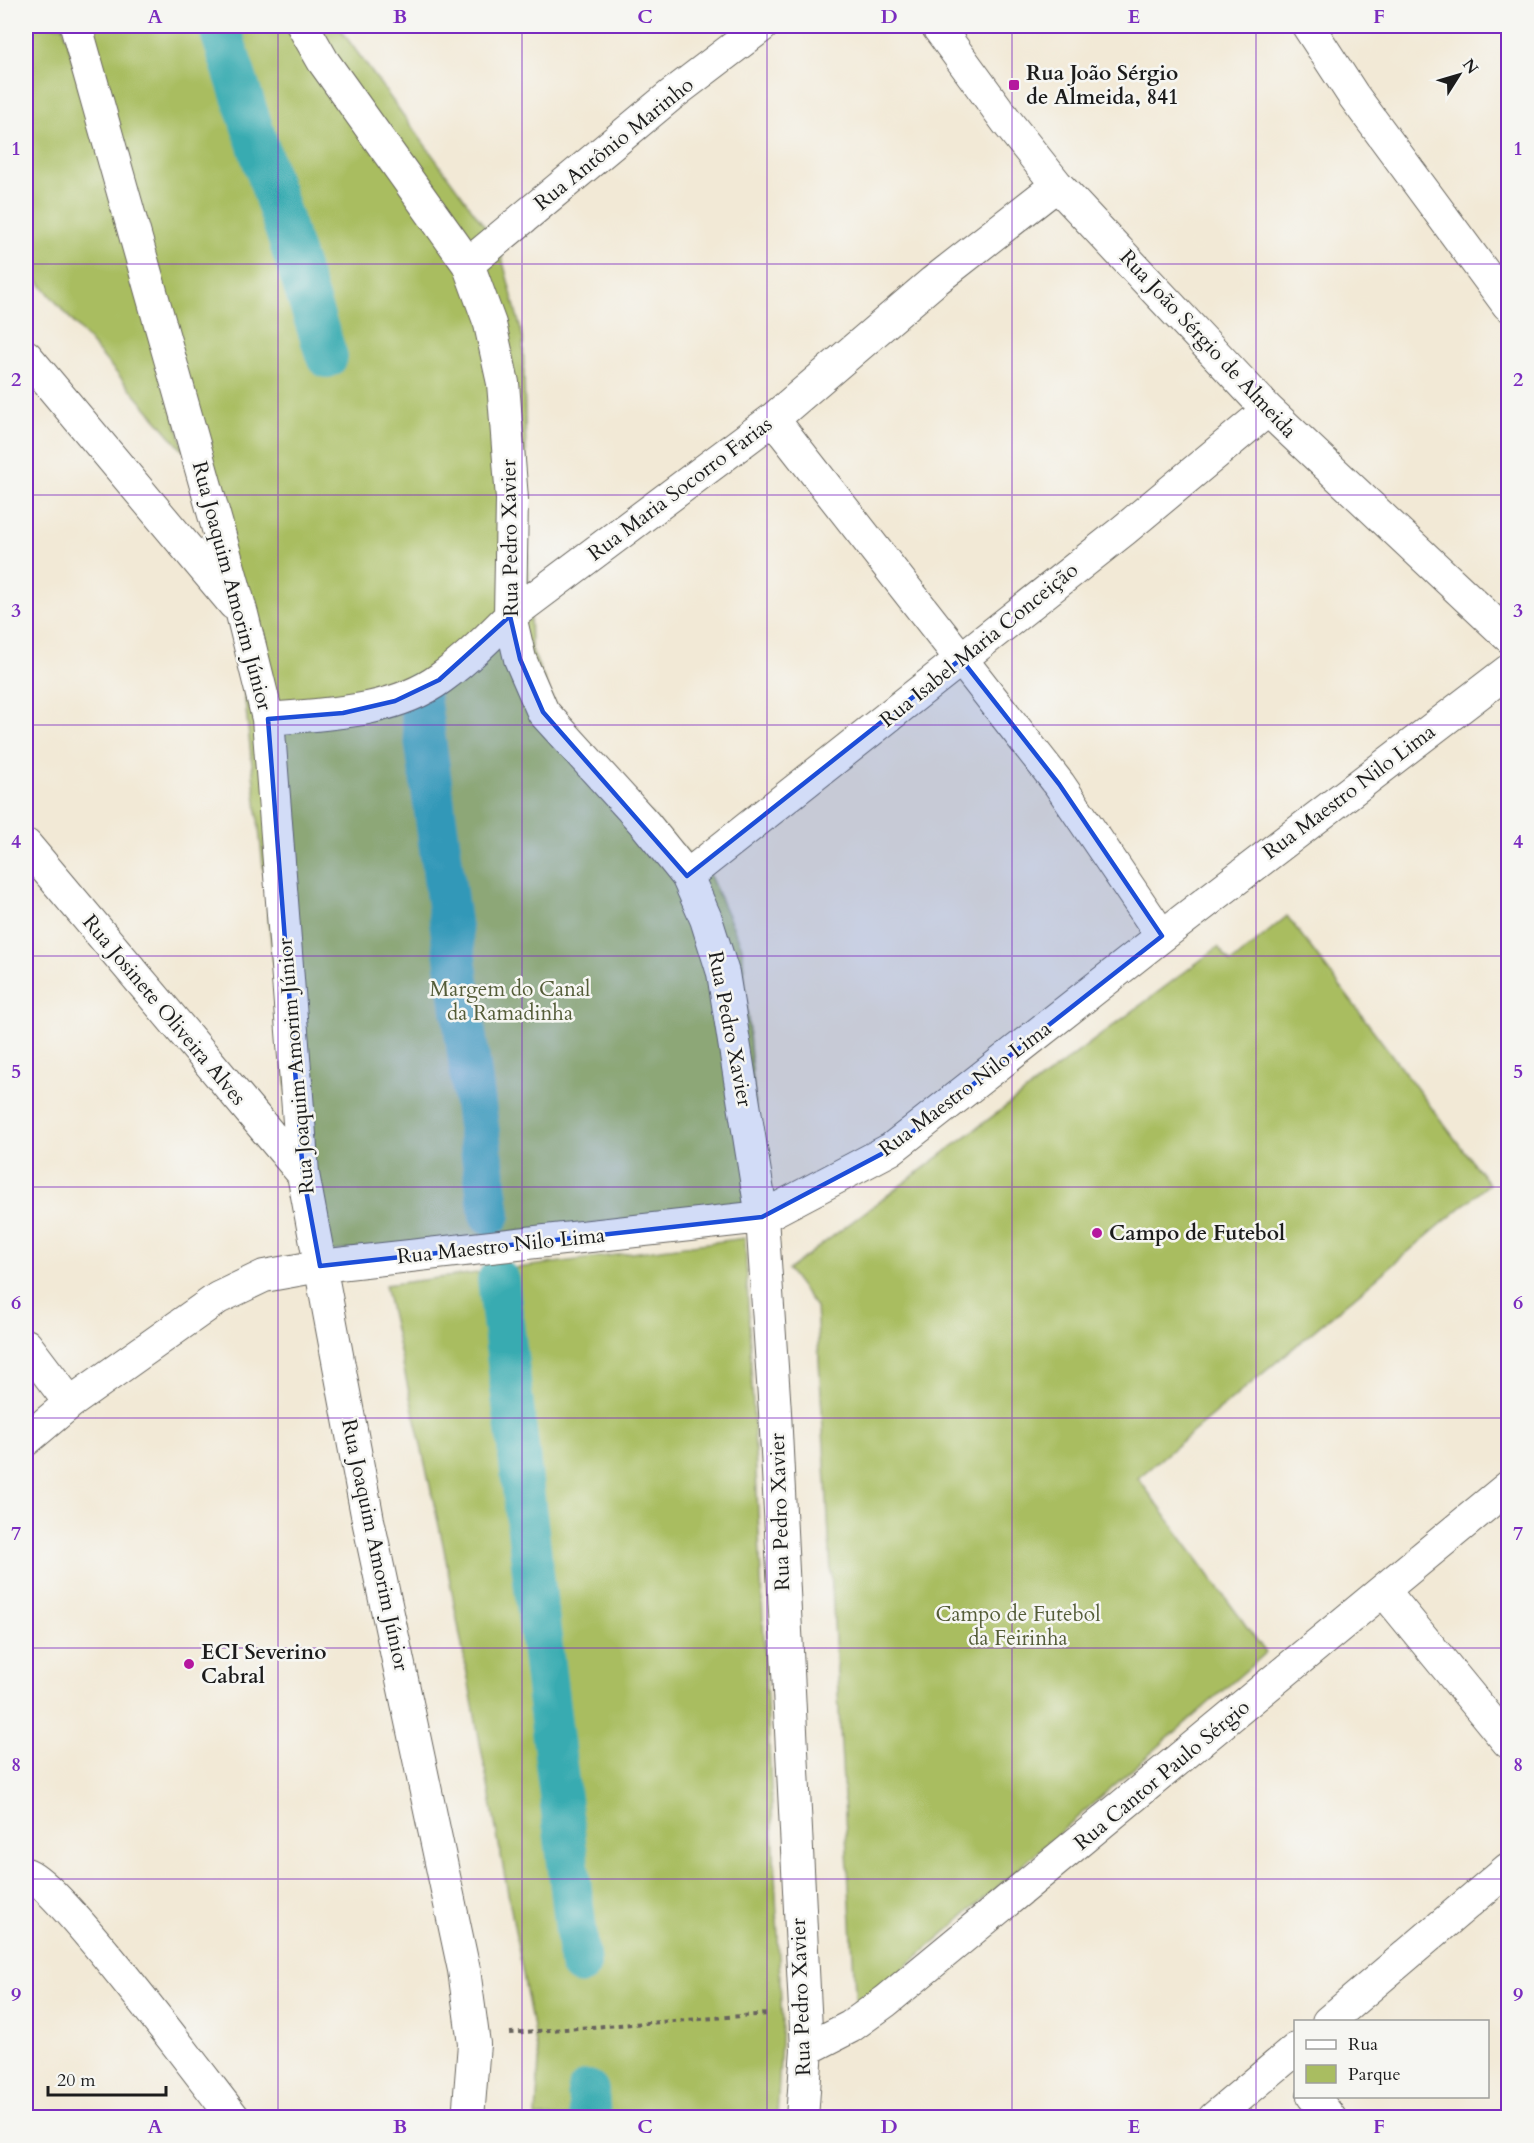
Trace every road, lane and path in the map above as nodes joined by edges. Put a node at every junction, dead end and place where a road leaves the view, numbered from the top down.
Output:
1 (76, 26) edge
2 (303, 26) edge
3 (762, 26) edge
4 (937, 26) edge
5 (1308, 26) edge
6 (1057, 185) junction
7 (468, 264) junction
8 (1509, 305) edge
9 (26, 356) edge
10 (1268, 410) junction
11 (773, 419) junction
12 (242, 614) junction
13 (510, 616) junction
14 (1509, 636) edge
15 (961, 659) junction
16 (1509, 671) edge
17 (268, 718) junction
18 (26, 845) edge
19 (687, 876) junction
20 (1162, 936) junction
21 (303, 1174) junction
22 (762, 1218) junction
23 (320, 1266) junction
24 (26, 1345) edge
25 (70, 1403) junction
26 (26, 1440) edge
27 (1509, 1487) edge
28 (1384, 1591) junction
29 (1509, 1742) edge
30 (1509, 1869) edge
31 (26, 1874) edge
32 (805, 2012) junction
33 (1330, 2020) edge
34 (473, 2036) junction
35 (807, 2049) junction
36 (1291, 2061) edge
37 (1314, 2098) edge
38 (234, 2118) edge
39 (468, 2118) edge
40 (802, 2118) edge
41 (1214, 2118) edge
42 (1330, 2118) edge

1 - 12 street, Rua Joaquim Amorim Júnior
2 - 7 street, Rua Pedro Xavier
3 - 7 street, Rua Antônio Marinho
4 - 6 street, Rua João Sérgio de Almeida
5 - 8 street
6 - 10 street, Rua João Sérgio de Almeida
6 - 11 street, Rua Maria Socorro Farias
7 - 13 street, Rua Pedro Xavier
9 - 12 street
10 - 14 street, Rua João Sérgio de Almeida
10 - 15 street, Rua Isabel Maria Conceição
11 - 13 street, Rua Maria Socorro Farias
11 - 15 street
12 - 17 street, Rua Joaquim Amorim Júnior
13 - 17 street, Rua Maria Socorro Farias
13 - 19 street, Rua Pedro Xavier
15 - 19 street, Rua Isabel Maria Conceição
15 - 20 street
16 - 20 street, Rua Maestro Nilo Lima
17 - 21 street, Rua Joaquim Amorim Júnior
18 - 21 street, Rua Josinete Oliveira Alves
19 - 22 street, Rua Pedro Xavier
20 - 22 street, Rua Maestro Nilo Lima
21 - 23 street, Rua Joaquim Amorim Júnior
22 - 23 street, Rua Maestro Nilo Lima
22 - 32 street, Rua Pedro Xavier
23 - 25 street, Rua Maestro Nilo Lima
23 - 34 street, Rua Joaquim Amorim Júnior
24 - 25 street
25 - 26 street, Rua Maestro Nilo Lima
27 - 28 street, Rua Cantor Paulo Sérgio
28 - 29 street
28 - 35 street, Rua Cantor Paulo Sérgio
30 - 33 street
31 - 38 street
32 - 34 path
32 - 35 street, Rua Pedro Xavier
34 - 39 street, Rua Joaquim Amorim Júnior
35 - 40 street, Rua Pedro Xavier
36 - 41 street
37 - 42 street

